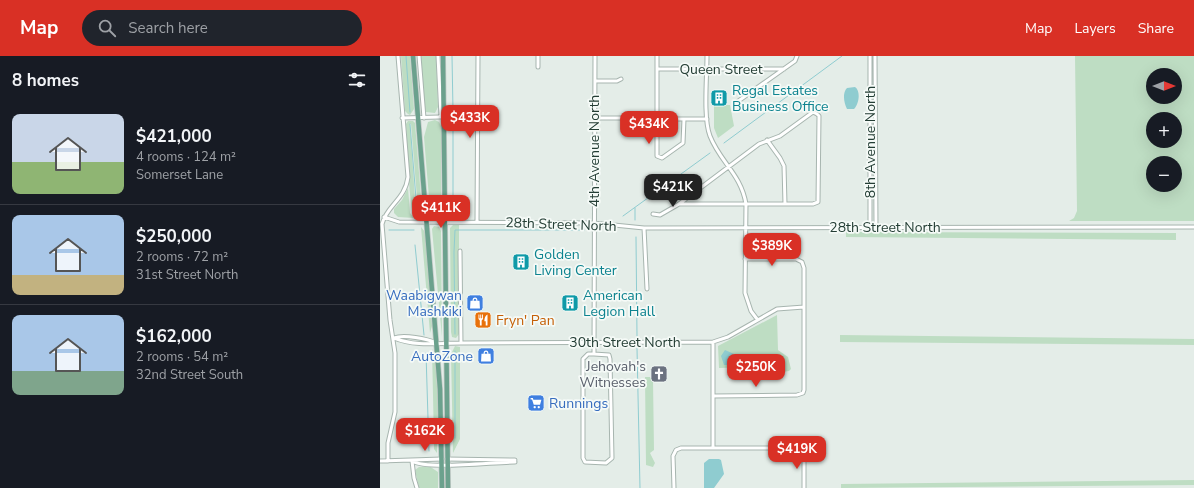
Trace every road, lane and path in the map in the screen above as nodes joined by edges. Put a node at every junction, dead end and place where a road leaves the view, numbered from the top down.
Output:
1 (398, 56) edge
2 (413, 56) edge
3 (419, 56) edge
4 (438, 56) edge
5 (443, 56) edge
6 (478, 56) edge
7 (538, 56) edge
8 (595, 56) edge
9 (657, 56) edge
10 (707, 56) edge
11 (798, 56) edge
12 (870, 56) edge
13 (875, 56) edge
14 (538, 67) dead end
15 (657, 69) junction
16 (707, 69) junction
17 (784, 69) junction
18 (621, 79) dead end
19 (595, 81) junction
20 (737, 102) dead end
21 (477, 116) junction
22 (443, 117) junction
23 (402, 118) junction
24 (418, 118) junction
25 (424, 118) junction
26 (594, 118) junction
27 (639, 118) dead end
28 (656, 119) junction
29 (684, 119) junction
30 (707, 119) junction
31 (767, 140) junction
32 (729, 166) junction
33 (679, 204) junction
34 (746, 204) junction
35 (784, 204) junction
36 (653, 214) dead end
37 (384, 218) junction
38 (427, 221) junction
39 (445, 221) junction
40 (477, 222) junction
41 (594, 224) junction
42 (870, 227) junction
43 (876, 227) junction
44 (1194, 227) edge
45 (644, 228) junction
46 (745, 228) junction
47 (460, 251) dead end
48 (745, 259) junction
49 (647, 289) dead end
50 (804, 307) junction
51 (757, 319) junction
52 (394, 338) junction
53 (594, 342) junction
54 (713, 342) junction
55 (437, 343) junction
56 (447, 343) junction
57 (461, 343) junction
58 (594, 354) junction
59 (713, 396) junction
60 (713, 448) junction
61 (442, 459) junction
62 (380, 461) edge
63 (388, 461) junction
64 (412, 461) junction
65 (515, 461) dead end
66 (448, 462) junction
67 (442, 465) junction
68 (417, 488) edge
69 (442, 488) edge
70 (448, 488) edge
71 (674, 488) edge
72 (804, 488) edge

1 - 23 street
2 - 24 main road
3 - 25 street
4 - 22 street
5 - 22 main road
6 - 21 street
7 - 14 street
8 - 19 street, 4th Avenue North
9 - 15 street
10 - 16 street
11 - 17 street
12 - 42 street, 8th Avenue North
13 - 43 street, 8th Avenue North
15 - 16 street, Queen Street
15 - 28 street
16 - 17 street, Queen Street
16 - 30 street
17 - 20 street
18 - 19 street
19 - 26 street, 4th Avenue North
21 - 22 street
21 - 40 street
22 - 25 street
22 - 39 main road
23 - 24 street
23 - 37 street
24 - 25 street
24 - 38 main road
26 - 27 street
26 - 41 street, 4th Avenue North
28 - 29 street
28 - 29 street
29 - 30 street
30 - 32 street
31 - 32 street
31 - 35 street
31 - 35 street
32 - 33 street
32 - 34 street
33 - 34 street
33 - 36 street
34 - 35 street
34 - 46 street
37 - 38 street, 28th Street North
37 - 52 street
38 - 39 street, 28th Street North
38 - 55 main road
39 - 40 street, 28th Street North
39 - 56 main road
40 - 41 street, 28th Street North
41 - 45 street, 28th Street North
41 - 53 street, 4th Avenue North
42 - 43 street, 28th Street North
42 - 46 street, 28th Street North
43 - 44 street, 28th Street North
45 - 46 street, 28th Street North
45 - 49 street
46 - 48 street
47 - 57 street
48 - 50 street
48 - 51 street
50 - 51 street, 30th Street North
50 - 59 street
51 - 54 street, 30th Street North
52 - 55 street, 30th Street North
52 - 63 street
53 - 54 street, 30th Street North
53 - 57 street, 30th Street North
53 - 58 street, 4th Avenue North
54 - 59 street
55 - 56 street, 30th Street North
55 - 61 main road
56 - 57 street, 30th Street North
56 - 66 main road
58 - 58 street
59 - 60 street
60 - 71 street
60 - 72 street
61 - 64 street
61 - 66 street
61 - 67 main road
62 - 63 street
63 - 64 street
64 - 67 street
64 - 68 street
65 - 66 street
66 - 67 street
66 - 70 main road
67 - 69 main road

